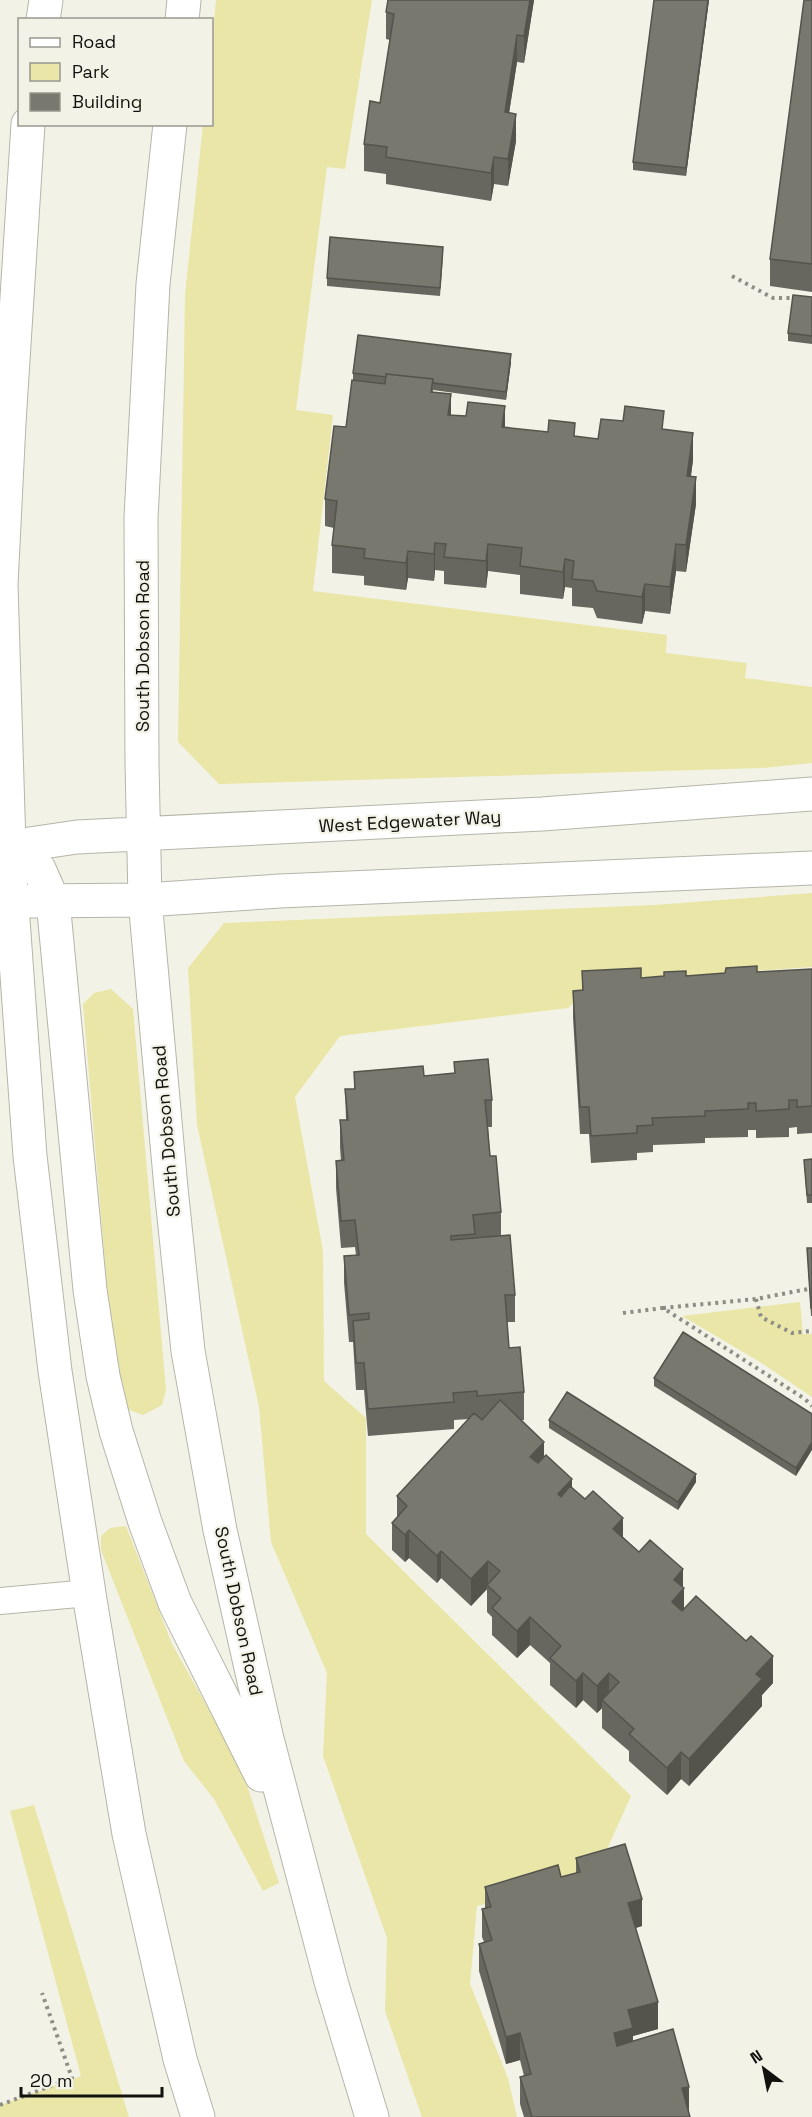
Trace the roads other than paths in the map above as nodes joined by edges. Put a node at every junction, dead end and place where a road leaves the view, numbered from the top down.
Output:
1 (46, 0) edge
2 (184, 0) edge
3 (43, 18) edge
4 (182, 18) edge
5 (28, 126) edge
6 (170, 126) edge
7 (812, 794) edge
8 (145, 833) junction
9 (9, 847) junction
10 (812, 868) edge
11 (146, 900) junction
12 (12, 901) junction
13 (53, 901) junction
14 (89, 1593) junction
15 (0, 1601) edge
16 (298, 1856) junction
17 (198, 2117) edge
18 (372, 2117) edge

1 - 3 main road
2 - 4 main road
5 - 9 main road
6 - 8 main road, South Dobson Road
7 - 8 main road, West Edgewater Way
8 - 9 main road, West Edgewater Way
8 - 11 main road, South Dobson Road
9 - 12 main road
9 - 13 main road
10 - 11 main road
11 - 13 main road
11 - 16 main road, South Dobson Road
12 - 13 main road
12 - 14 main road
13 - 16 main road
14 - 15 lane
14 - 17 main road
16 - 18 main road, South Dobson Road

